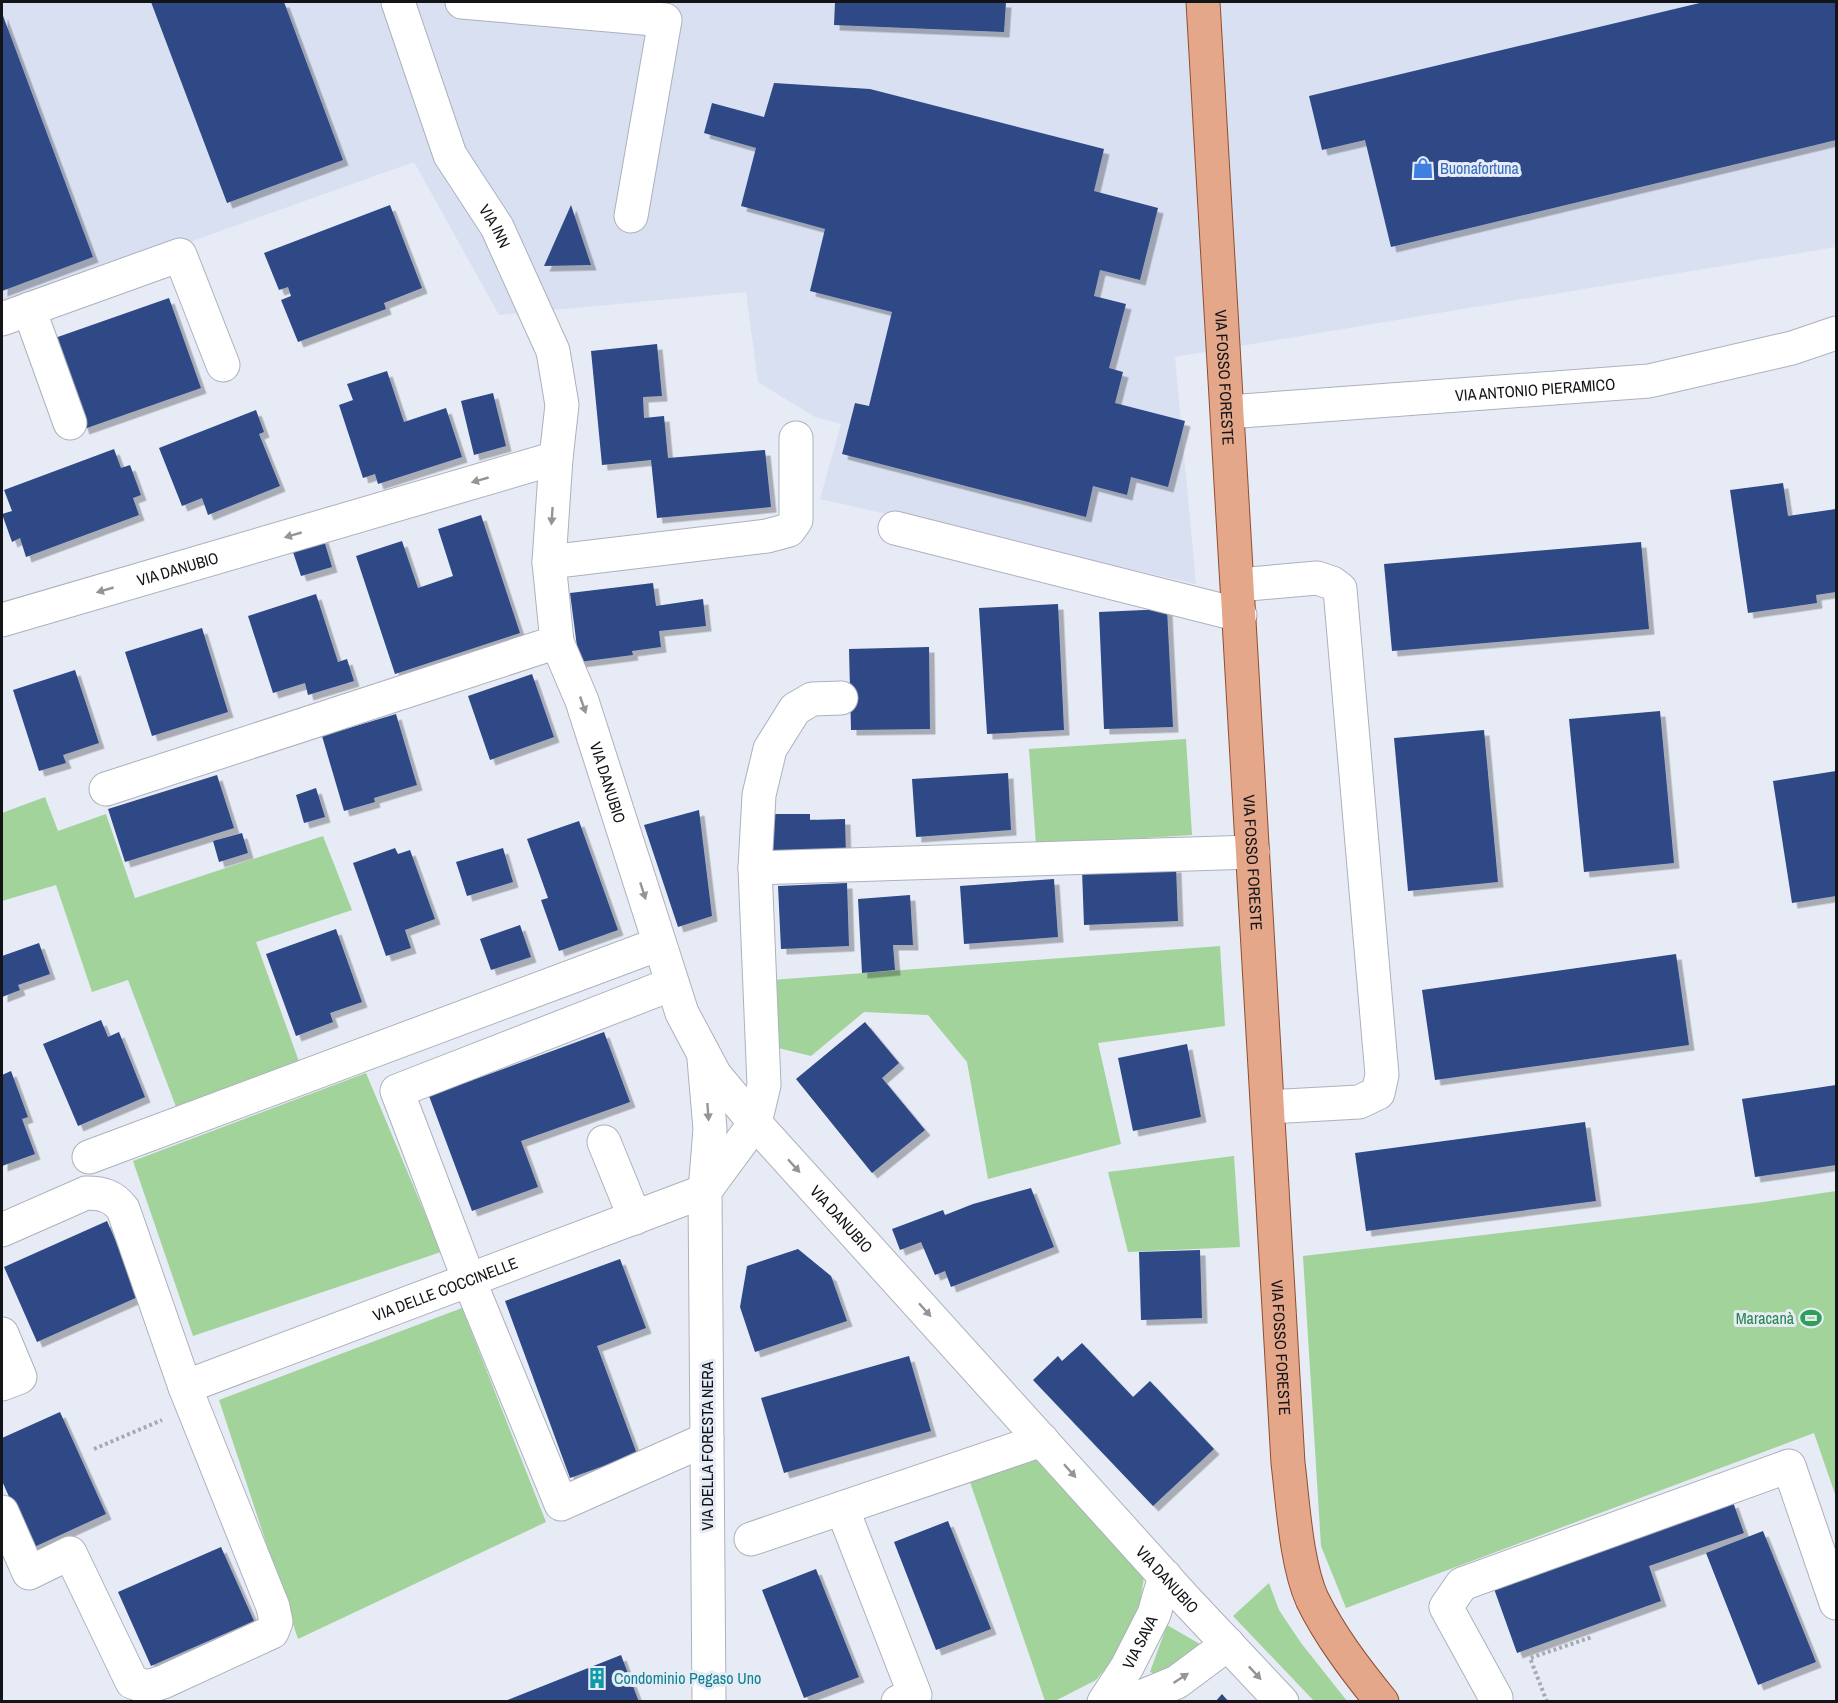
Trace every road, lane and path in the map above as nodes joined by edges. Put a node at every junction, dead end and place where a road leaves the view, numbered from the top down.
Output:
1 (398, 2) edge
2 (462, 2) edge
3 (1203, 2) edge
4 (631, 216) dead end
5 (15, 314) edge
6 (1836, 333) edge
7 (223, 365) dead end
8 (1228, 412) junction
9 (70, 423) dead end
10 (796, 438) dead end
11 (556, 458) junction
12 (895, 528) dead end
13 (549, 562) junction
14 (1239, 600) junction
15 (2, 620) edge
16 (557, 642) junction
17 (841, 698) dead end
18 (106, 789) dead end
19 (1253, 852) junction
20 (755, 867) junction
21 (659, 944) junction
22 (672, 984) junction
23 (704, 1053) junction
24 (1268, 1107) junction
25 (754, 1123) junction
26 (604, 1142) dead end
27 (89, 1157) dead end
28 (705, 1191) junction
29 (635, 1218) junction
30 (2, 1230) edge
31 (469, 1280) junction
32 (2, 1334) edge
33 (2, 1384) edge
34 (189, 1397) junction
35 (707, 1439) junction
36 (1042, 1440) junction
37 (94, 1449) dead end
38 (842, 1508) junction
39 (2, 1512) edge
40 (751, 1539) dead end
41 (1165, 1576) junction
42 (1836, 1603) edge
43 (1593, 1637) dead end
44 (1228, 1644) junction
45 (709, 1701) edge
46 (898, 1701) edge
47 (1104, 1701) edge
48 (1129, 1701) edge
49 (1282, 1701) edge
50 (1382, 1701) edge
51 (1494, 1701) edge
52 (1547, 1701) edge

1 - 11 street, VIA INN
2 - 4 street
3 - 8 main road, VIA FOSSO FORESTE
5 - 7 street
5 - 9 street
6 - 8 street, VIA ANTONIO PIERAMICO
8 - 14 main road, VIA FOSSO FORESTE
10 - 13 street
11 -> 13 street, VIA DANUBIO
11 -> 15 street, VIA DANUBIO
12 - 14 street
13 - 16 street, VIA DANUBIO
14 - 19 main road, VIA FOSSO FORESTE
14 - 24 street
16 - 18 street
16 -> 21 street, VIA DANUBIO
17 - 20 street
19 - 20 street
19 - 24 main road, VIA FOSSO FORESTE
20 - 25 street
21 - 22 street, VIA DANUBIO
21 - 27 street
22 - 23 street, VIA DANUBIO
22 - 31 street
23 - 25 street, VIA DANUBIO
23 -> 28 street, VIA DELLA FORESTA NERA
24 - 50 main road, VIA FOSSO FORESTE
25 - 28 street
25 -> 36 street, VIA DANUBIO
26 - 29 street
28 - 29 street, VIA DELLE COCCINELLE
28 - 35 street, VIA DELLA FORESTA NERA
29 - 31 street, VIA DELLE COCCINELLE
30 - 34 street
31 - 34 street, VIA DELLE COCCINELLE
31 - 35 street
32 - 33 street
34 - 37 path
34 - 39 street
35 - 45 street, VIA DELLA FORESTA NERA
36 - 38 street
36 -> 41 street, VIA DANUBIO
38 - 40 street
38 - 46 street
41 - 44 street, VIA DANUBIO
41 - 47 street, VIA SAVA
42 - 51 street
43 - 52 path
48 -> 44 street
44 -> 49 street, VIA DANUBIO

